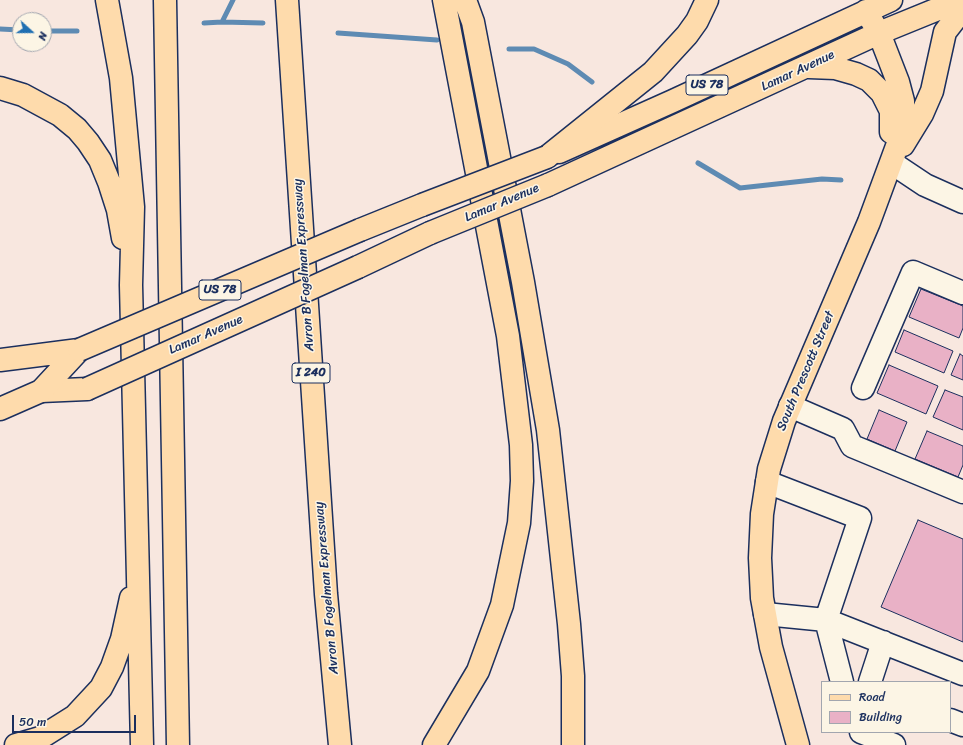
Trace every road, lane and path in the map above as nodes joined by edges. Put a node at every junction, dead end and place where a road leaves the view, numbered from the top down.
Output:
1 (107, 0) edge
2 (165, 0) edge
3 (287, 0) edge
4 (444, 0) edge
5 (465, 0) edge
6 (473, 0) edge
7 (707, 0) edge
8 (891, 0) edge
9 (960, 0) edge
10 (963, 9) edge
11 (866, 11) junction
12 (473, 22) junction
13 (879, 33) junction
14 (806, 67) junction
15 (0, 88) edge
16 (547, 157) junction
17 (892, 163) junction
18 (963, 202) edge
19 (131, 285) junction
20 (963, 293) edge
21 (79, 350) junction
22 (0, 360) edge
23 (863, 388) dead end
24 (41, 391) junction
25 (790, 406) junction
26 (0, 409) edge
27 (0, 419) edge
28 (767, 482) junction
29 (963, 492) edge
30 (136, 571) junction
31 (765, 614) junction
32 (826, 620) junction
33 (883, 642) junction
34 (963, 674) edge
35 (573, 676) junction
36 (846, 680) edge
37 (870, 681) edge
38 (951, 720) edge
39 (963, 725) edge
40 (851, 733) edge
41 (864, 733) edge
42 (16, 745) edge
43 (142, 745) edge
44 (178, 745) edge
45 (340, 745) edge
46 (434, 745) edge
47 (573, 745) edge
48 (584, 745) edge
49 (798, 745) edge
50 (854, 745) edge
51 (894, 745) edge

1 - 19 main road
2 - 44 main road
3 - 45 main road, Avron B Fogelman Expressway / I 240
4 - 46 main road
5 - 12 main road
6 - 12 main road
7 - 16 main road
8 - 11 main road, Lamar Avenue / US 78
9 - 13 main road, Lamar Avenue / US 78
10 - 17 main road
11 - 13 main road, South Prescott Street
11 - 16 main road, Lamar Avenue / US 78
12 - 35 main road
13 - 14 main road, Lamar Avenue / US 78
13 - 17 main road, South Prescott Street
14 - 17 main road
14 - 24 main road, Lamar Avenue / US 78, bridge
15 - 19 main road
16 - 21 main road, Lamar Avenue / US 78, bridge
17 - 18 lane
17 - 25 main road, South Prescott Street
19 - 30 main road
20 - 23 lane
21 - 22 main road
21 - 24 main road, Lamar Avenue / US 78
24 - 26 main road, Lamar Avenue / US 78
24 - 27 main road
25 - 28 main road, South Prescott Street
25 - 29 lane
28 - 31 main road, South Prescott Street
28 - 32 lane
30 - 42 main road
30 - 43 main road
31 - 32 lane
31 - 49 main road, South Prescott Street
32 - 33 lane
32 - 36 lane
33 - 34 lane
33 - 37 lane
35 - 47 main road
35 - 48 main road
38 - 39 lane
40 - 50 lane
41 - 51 lane

